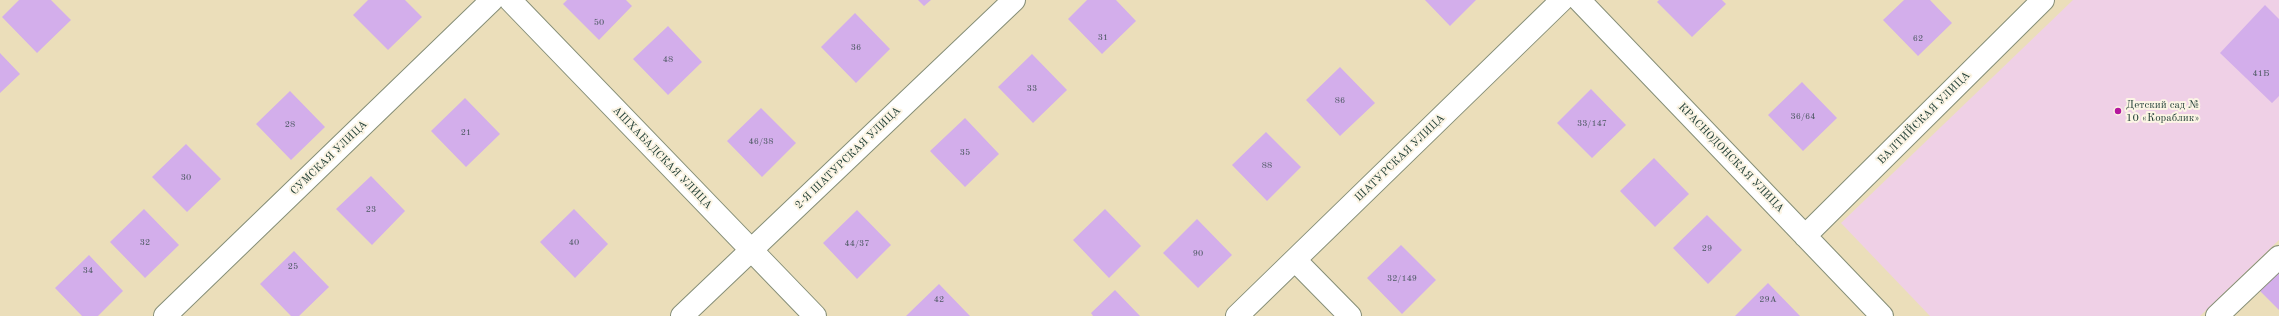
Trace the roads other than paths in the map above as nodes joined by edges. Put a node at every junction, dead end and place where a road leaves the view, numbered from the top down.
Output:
1 (492, 0) edge
2 (510, 0) edge
3 (1014, 0) edge
4 (1562, 0) edge
5 (1579, 0) edge
6 (2043, 0) edge
7 (1805, 236) junction
8 (752, 250) junction
9 (2279, 257) edge
10 (1295, 260) junction
11 (166, 316) edge
12 (682, 316) edge
13 (815, 316) edge
14 (1237, 316) edge
15 (1350, 316) edge
16 (1882, 316) edge
17 (2217, 316) edge

1 - 11 street, СУМСКАЯ УЛИЦА
2 - 8 street, АШХАБАДСКАЯ УЛИЦА
3 - 8 street, 2-Я ШАТУРСКАЯ УЛИЦА
4 - 10 street, ШАТУРСКАЯ УЛИЦА
5 - 7 street, КРАСНОДОНСКАЯ УЛИЦА
6 - 7 street, БАЛТИЙСКАЯ УЛИЦА
7 - 16 street, КРАСНОДОНСКАЯ УЛИЦА
8 - 12 street, 2-Я ШАТУРСКАЯ УЛИЦА
8 - 13 street, АШХАБАДСКАЯ УЛИЦА
9 - 17 street
10 - 14 street, ШАТУРСКАЯ УЛИЦА
10 - 15 street

